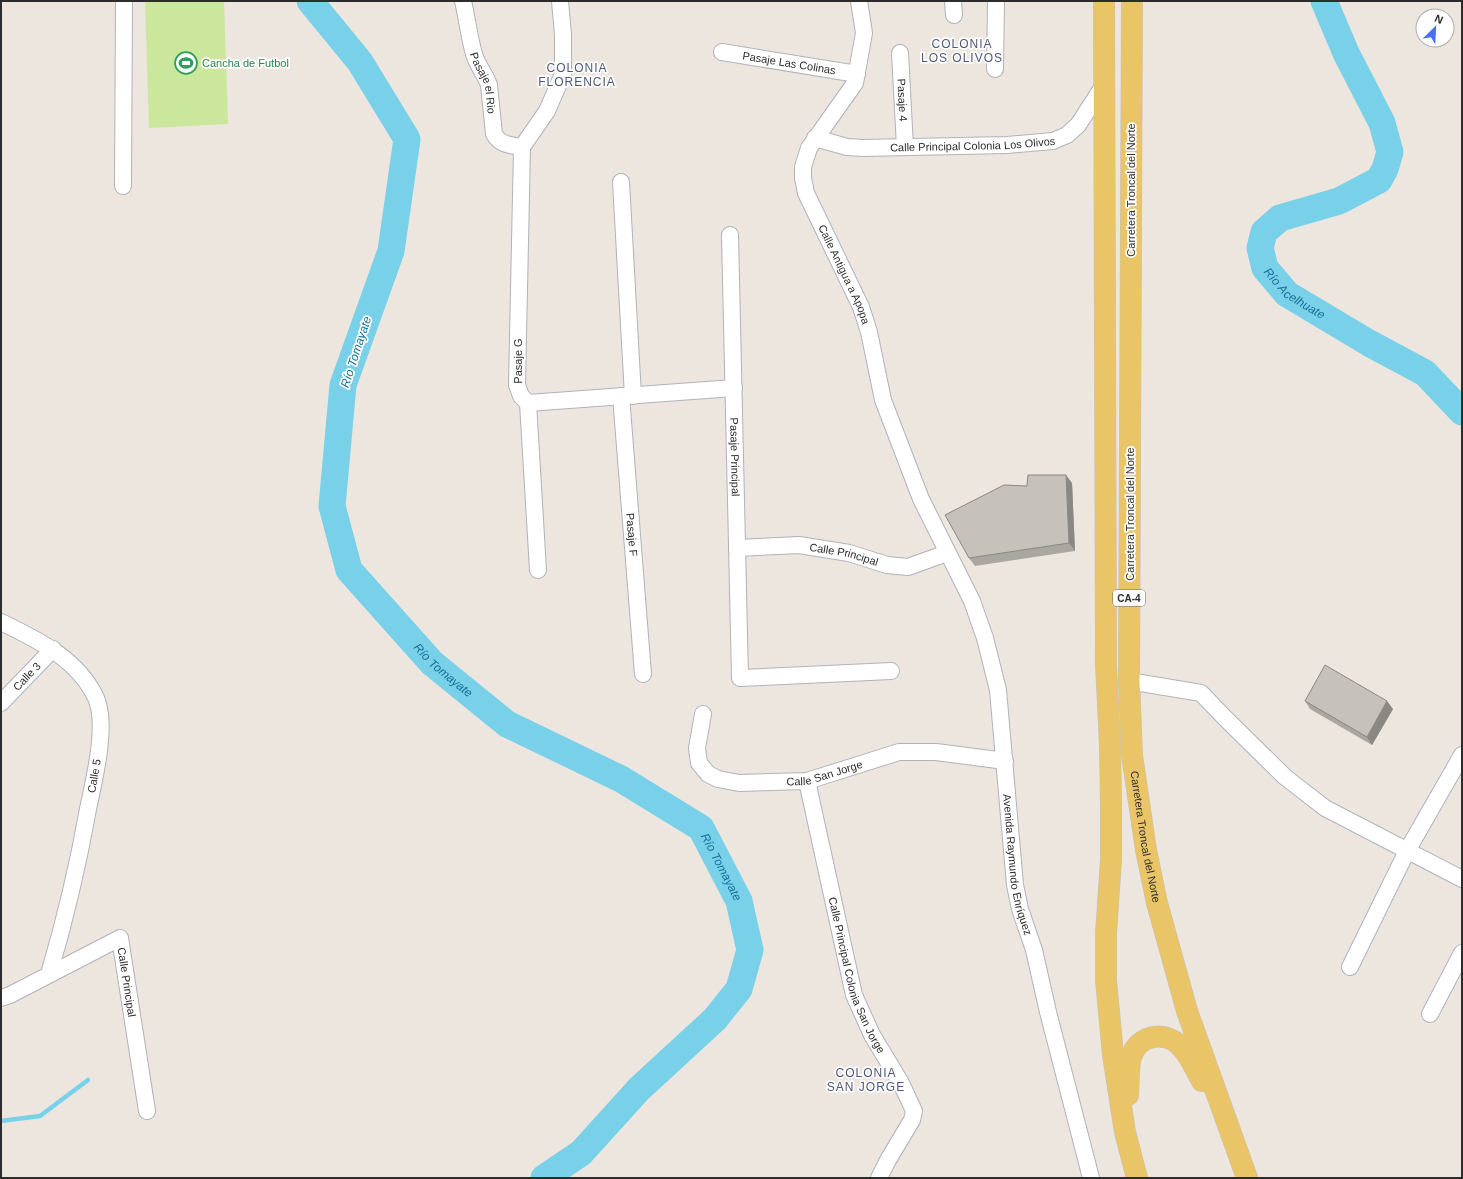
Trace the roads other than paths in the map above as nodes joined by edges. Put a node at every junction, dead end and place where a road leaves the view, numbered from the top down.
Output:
1 (124, 1) edge
2 (463, 1) edge
3 (560, 1) edge
4 (859, 1) edge
5 (996, 1) edge
6 (1104, 1) edge
7 (1132, 1) edge
8 (722, 52) dead end
9 (900, 53) dead end
10 (995, 69) dead end
11 (857, 74) junction
12 (1104, 85) junction
13 (816, 138) junction
14 (522, 147) junction
15 (905, 147) junction
16 (621, 182) dead end
17 (123, 186) dead end
18 (730, 235) dead end
19 (734, 388) junction
20 (627, 396) junction
21 (528, 403) junction
22 (737, 548) junction
23 (947, 553) junction
24 (538, 570) dead end
25 (1, 622) edge
26 (53, 649) junction
27 (891, 671) dead end
28 (643, 674) dead end
29 (1129, 681) junction
30 (1, 704) edge
31 (702, 714) dead end
32 (1462, 755) edge
33 (1004, 761) junction
34 (807, 781) junction
35 (1407, 851) junction
36 (1462, 879) edge
37 (1462, 953) edge
38 (1350, 967) dead end
39 (49, 974) junction
40 (1, 998) edge
41 (1430, 1014) dead end
42 (147, 1111) dead end
43 (1125, 1132) junction
44 (1231, 1132) junction
45 (879, 1178) edge
46 (1091, 1178) edge
47 (1137, 1178) edge
48 (1247, 1178) edge

1 - 17 street
2 - 14 street, Pasaje el Rio
3 - 14 street
4 - 11 street, Calle Antigua a Apopa
5 - 10 street
6 - 12 main road, CA-4
7 - 29 main road, Carretera Troncal del Norte / CA-4
8 - 11 street, Pasaje Las Colinas
9 - 15 street, Pasaje 4
11 - 13 street, Calle Antigua a Apopa
12 - 15 street, Calle Principal Colonia Los Olivos
12 - 43 main road, CA-4
13 - 15 street, Calle Principal Colonia Los Olivos
13 - 23 street, Calle Antigua a Apopa
14 - 21 street, Pasaje G
16 - 20 street, Pasaje F
18 - 19 street, Pasaje Principal
19 - 20 street
19 - 22 street, Pasaje Principal
20 - 21 street
20 - 28 street, Pasaje F
21 - 24 street, Pasaje G
22 - 23 street, Calle Principal
22 - 27 street, Pasaje Principal
23 - 33 street, Avenida Raymundo Enríquez
25 - 26 street, Calle 5
26 - 30 street, Calle 3
26 - 39 street, Calle 5
29 - 35 street
29 - 44 main road, Carretera Troncal del Norte / CA-4
31 - 34 street, Calle San Jorge
32 - 35 street
33 - 34 street, Calle San Jorge
33 - 46 street, Avenida Raymundo Enríquez
34 - 45 street, Calle Principal Colonia San Jorge
35 - 36 street
35 - 38 street
37 - 41 street
39 - 40 street, Calle Principal
39 - 42 street, Calle Principal
43 - 44 main road
43 - 47 main road, CA-4
44 - 48 main road, Carretera Troncal del Norte / CA-4

